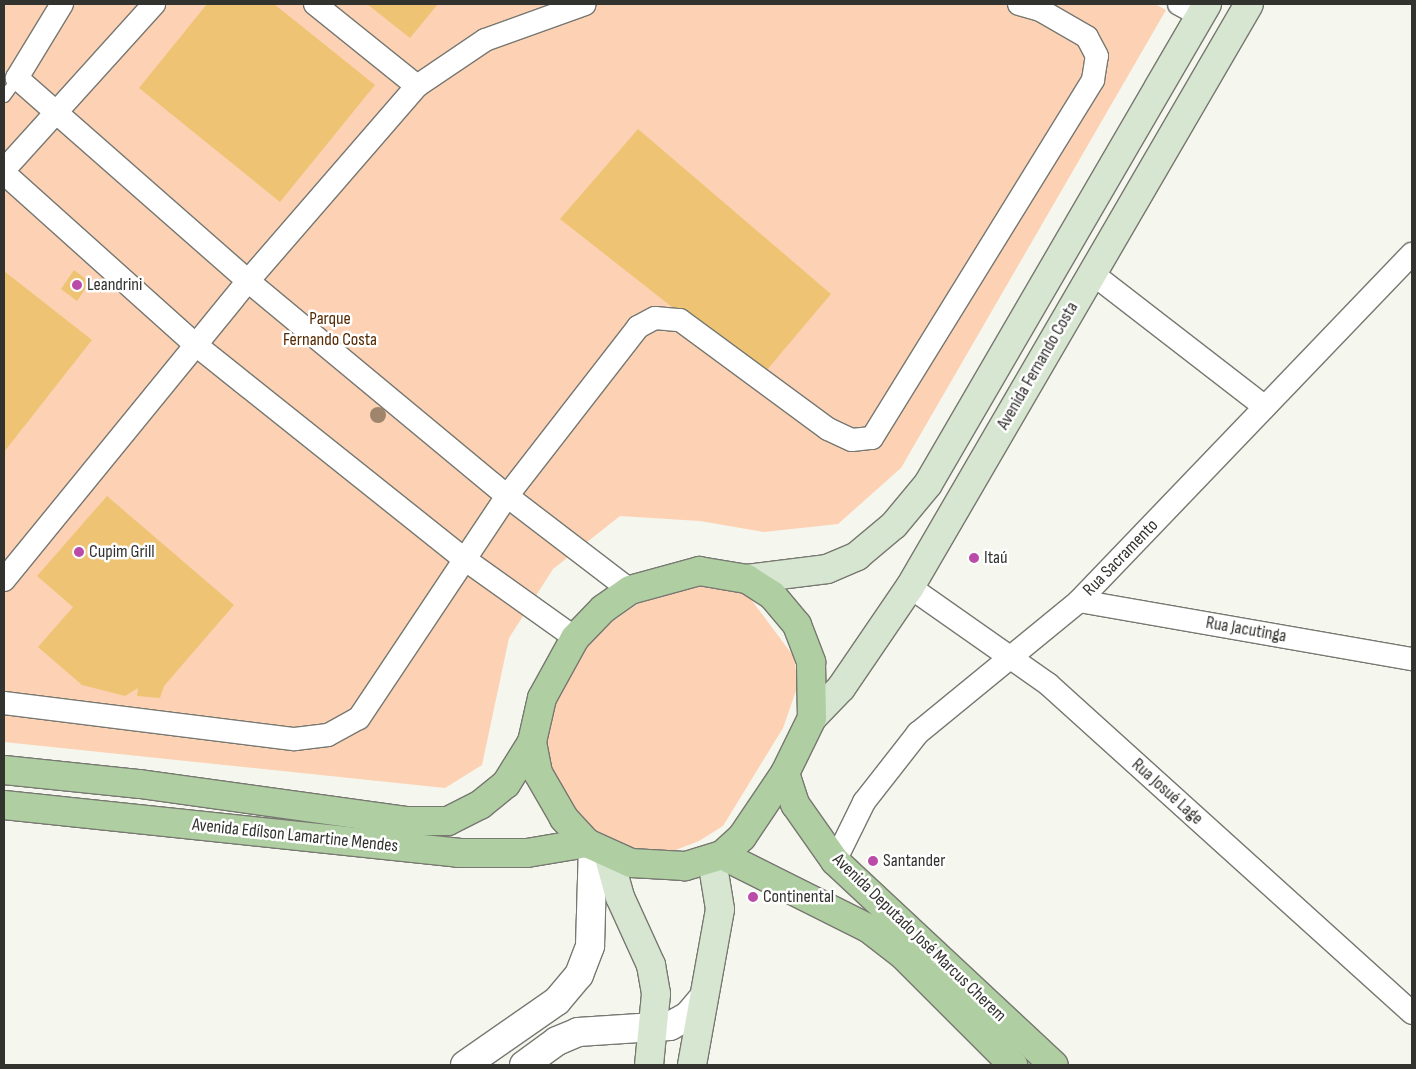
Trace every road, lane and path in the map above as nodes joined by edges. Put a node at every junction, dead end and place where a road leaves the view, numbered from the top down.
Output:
1 (62, 4) edge
2 (154, 4) edge
3 (315, 4) edge
4 (585, 4) edge
5 (1018, 4) edge
6 (1249, 4) edge
7 (1195, 8) edge
8 (17, 78) junction
9 (417, 86) junction
10 (4, 96) edge
11 (56, 111) junction
12 (4, 172) edge
13 (1412, 254) edge
14 (1092, 274) junction
15 (248, 282) junction
16 (196, 345) junction
17 (1265, 407) junction
18 (507, 496) junction
19 (462, 558) junction
20 (746, 579) junction
21 (4, 580) edge
22 (910, 587) junction
23 (630, 590) junction
24 (1079, 601) junction
25 (575, 638) junction
26 (1011, 656) junction
27 (1412, 659) edge
28 (4, 703) edge
29 (812, 718) junction
30 (532, 742) junction
31 (4, 770) edge
32 (785, 773) junction
33 (260, 801) junction
34 (4, 805) edge
35 (256, 831) junction
36 (596, 848) junction
37 (717, 857) junction
38 (835, 860) junction
39 (703, 998) junction
40 (1412, 1012) edge
41 (654, 1029) junction
42 (465, 1065) edge
43 (524, 1065) edge
44 (649, 1065) edge
45 (692, 1065) edge
46 (1014, 1065) edge
47 (1054, 1065) edge

1 - 8 street
2 - 11 street
3 - 9 street
4 - 9 street
5 - 18 street
6 - 14 main road, Avenida Fernando Costa
7 - 20 main road, Avenida Fernando Costa
8 - 10 lane
8 - 11 street
9 - 15 street
11 - 12 street
11 - 15 street
12 - 16 street
13 - 17 street, Rua Sacramento
14 - 17 street
14 - 22 main road, Avenida Fernando Costa
15 - 16 street
15 - 18 street
16 - 19 street
16 - 21 street
17 - 24 street, Rua Sacramento
18 - 19 street
18 - 23 street
19 - 25 street
19 - 28 street
20 - 23 main road
20 - 29 main road
22 - 26 street, Rua Josué Lage
22 - 29 main road, Avenida Fernando Costa
23 - 25 main road
24 - 26 street, Rua Sacramento
24 - 27 street, Rua Jacutinga
25 - 30 main road
26 - 38 street, Rua Sacramento
26 - 40 street, Rua Josué Lage
29 - 32 main road
30 - 33 main road, Avenida Edílson Lamartine Mendes
30 - 36 main road
31 - 33 main road, Avenida Edílson Lamartine Mendes
32 - 37 main road
32 - 38 main road, Avenida Deputado José Marcus Cherem
33 - 35 main road
34 - 35 main road, Avenida Edílson Lamartine Mendes
35 - 36 main road, Avenida Edílson Lamartine Mendes
36 - 37 main road
36 - 41 main road
36 - 42 street
37 - 39 main road
37 - 46 main road, Avenida Deputado José Marcus Cherem
38 - 47 main road, Avenida Deputado José Marcus Cherem
39 - 41 street
39 - 45 main road
41 - 43 street
41 - 44 main road

